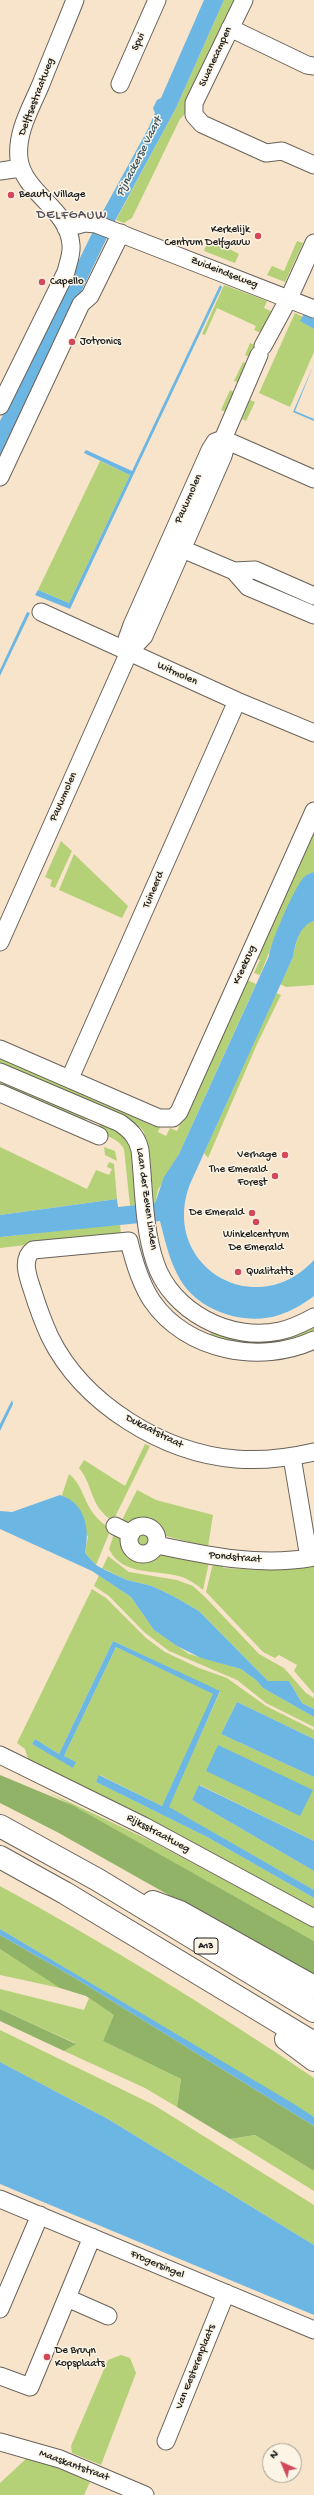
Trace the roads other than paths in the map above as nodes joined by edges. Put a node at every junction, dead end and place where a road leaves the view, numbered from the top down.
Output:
1 (76, 0) edge
2 (157, 0) edge
3 (244, 0) edge
4 (230, 28) junction
5 (314, 66) edge
6 (120, 84) dead end
7 (314, 165) edge
8 (21, 168) junction
9 (0, 171) edge
10 (66, 228) junction
11 (109, 229) junction
12 (314, 243) edge
13 (289, 298) junction
14 (314, 309) edge
15 (0, 406) edge
16 (222, 439) junction
17 (0, 477) edge
18 (314, 479) edge
19 (176, 546) junction
20 (234, 571) junction
21 (314, 596) edge
22 (41, 612) dead end
23 (314, 615) edge
24 (129, 652) junction
25 (237, 701) junction
26 (314, 733) edge
27 (314, 811) edge
28 (0, 942) edge
29 (0, 1049) edge
30 (0, 1072) edge
31 (70, 1078) junction
32 (0, 1094) edge
33 (95, 1112) junction
34 (129, 1241) joint
35 (314, 1317) edge
36 (314, 1340) edge
37 (314, 1452) edge
38 (292, 1457) junction
39 (115, 1526) dead end
40 (311, 1557) edge
41 (0, 1755) edge
42 (0, 1826) edge
43 (0, 1857) edge
44 (98, 1880) junction
45 (314, 1918) edge
46 (204, 1978) junction
47 (314, 1987) edge
48 (314, 2011) edge
49 (314, 2043) edge
50 (314, 2060) edge
51 (0, 2199) edge
52 (40, 2215) junction
53 (92, 2237) junction
54 (226, 2293) junction
55 (67, 2298) junction
56 (0, 2309) edge
57 (108, 2316) dead end
58 (314, 2330) edge
59 (0, 2376) edge
60 (166, 2441) dead end
61 (0, 2442) edge
62 (145, 2495) edge

1 - 8 street, Delftsestraatweg
2 - 6 street, Spui
3 - 4 street, Swanecampen
4 - 5 street
4 - 7 street, Swanecampen
8 - 9 street
8 - 10 street, Delftsestraatweg
10 - 11 street, Zuideindseweg
10 - 15 street, Delftsestraatweg
11 - 13 street, Zuideindseweg
11 - 17 street
12 - 13 street, Pauwmolen
13 - 14 street, Zuideindseweg
13 - 16 street, Pauwmolen
16 - 18 street
16 - 19 street, Pauwmolen
19 - 20 street
19 - 24 street, Pauwmolen
20 - 21 street
20 - 23 street
22 - 24 street, Witmolen
24 - 25 street, Witmolen
24 - 28 street, Pauwmolen
25 - 26 street, Witmolen
25 - 31 street, Tuineerd
27 - 31 street, Kreekrug
29 - 31 street
30 - 33 street, Laan der Zeven Linden
32 - 33 street
33 - 35 street, Laan der Zeven Linden
34 - 36 street, Laan der Zeven Linden
34 - 38 street, Dukaatstraat
37 - 38 street, Dukaatstraat
38 - 40 street
39 - 40 street, Pondstraat
41 - 45 street, Rijksstraatweg
42 - 44 highway, A13
43 - 46 highway, A13
44 - 47 highway, A13
44 - 48 highway, A13
46 - 49 highway, A13
46 - 50 highway, A13
51 - 52 street, Frogersingel
52 - 53 street, Frogersingel
52 - 56 street
53 - 54 street, Frogersingel
53 - 55 street
54 - 58 street, Frogersingel
54 - 60 street, Van Eesterenplaats
55 - 57 street
55 - 59 street
61 - 62 street, Maaskantstraat

